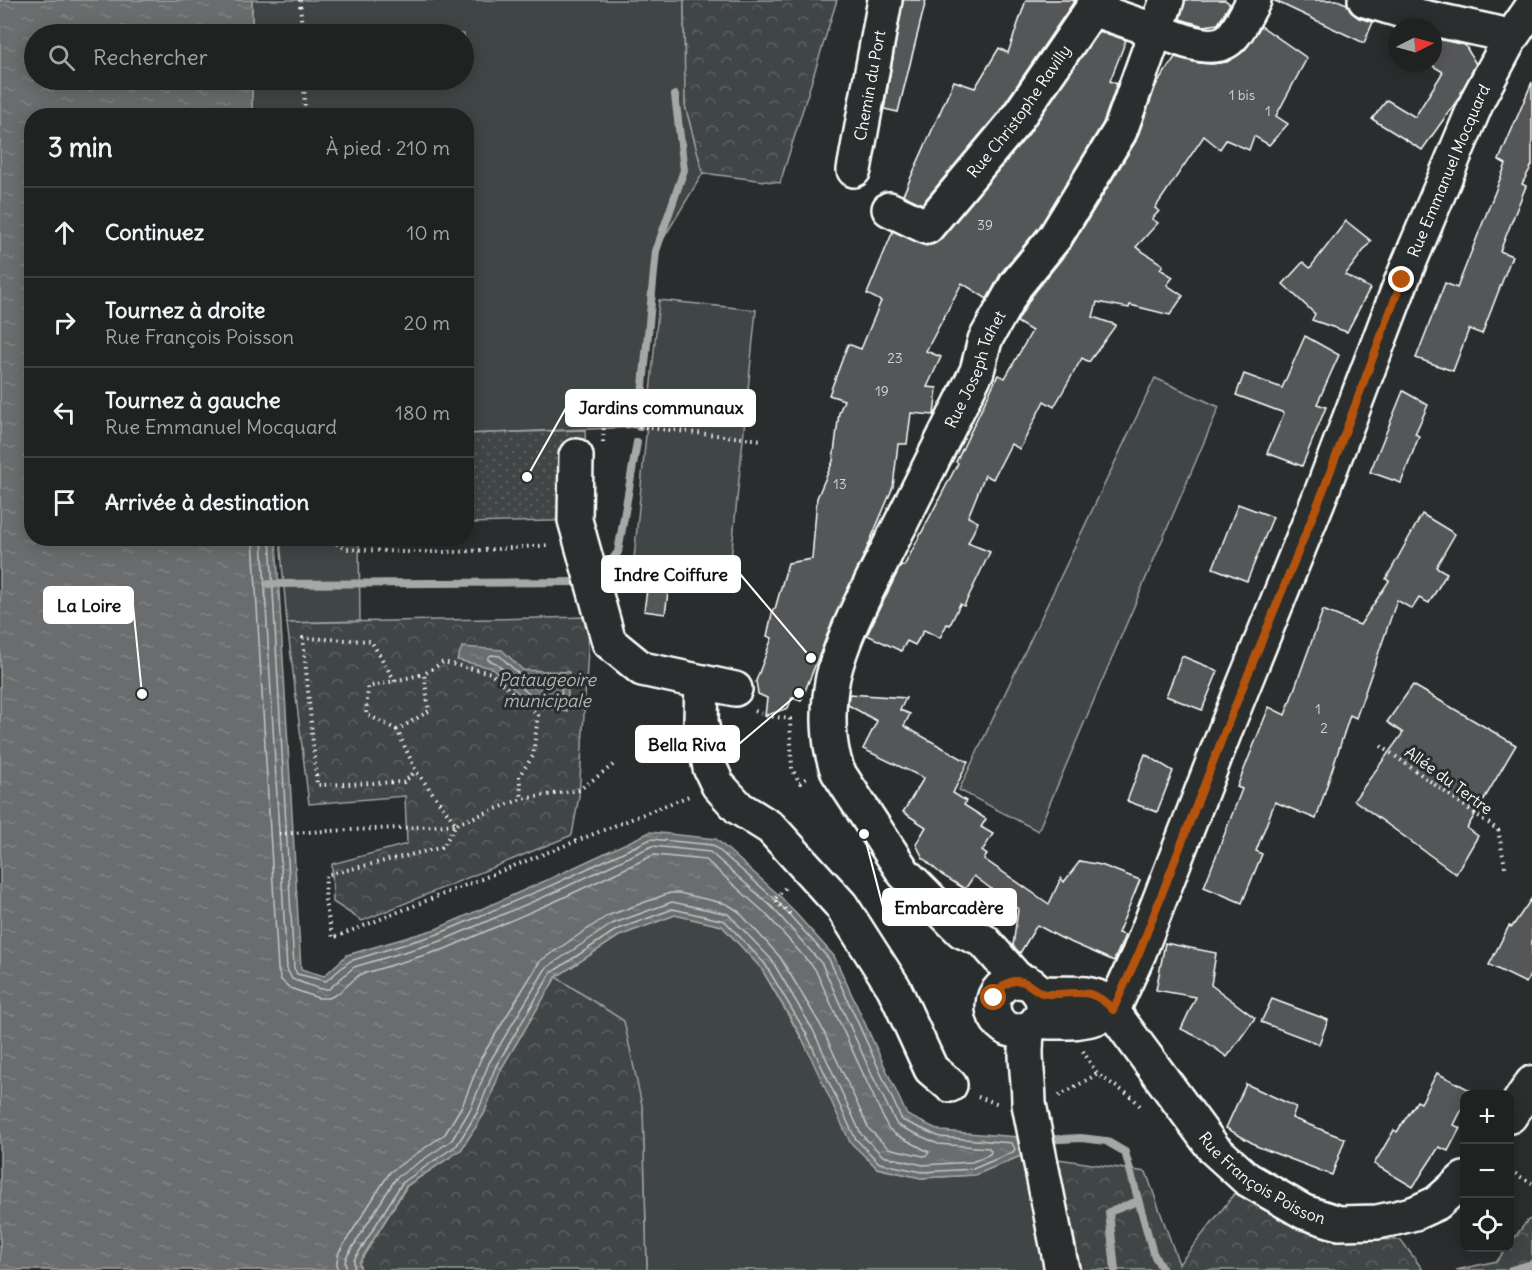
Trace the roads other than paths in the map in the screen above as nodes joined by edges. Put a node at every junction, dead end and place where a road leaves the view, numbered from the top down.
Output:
1 (885, 0) edge
2 (1254, 0) edge
3 (1365, 0) edge
4 (1532, 7) edge
5 (1161, 15) edge
6 (1510, 39) junction
7 (854, 170) dead end
8 (889, 209) dead end
9 (590, 451) road end
10 (702, 682) junction
11 (735, 689) dead end
12 (1020, 1008) junction
13 (1113, 1010) junction
14 (1532, 1083) edge
15 (950, 1085) dead end
16 (1514, 1109) edge
17 (1460, 1183) edge
18 (1062, 1270) edge

1 - 7 street, Chemin du Port
2 - 5 street
3 - 6 street
4 - 6 street, Rue Emmanuel Mocquard
5 - 8 street, Rue Christophe Ravilly
5 - 12 street, Rue Joseph Tahet
6 - 13 street, Rue Emmanuel Mocquard
9 - 10 street
10 - 11 street
10 - 15 street
12 - 13 street
12 - 18 street
13 - 17 street, Rue François Poisson
14 - 16 street

